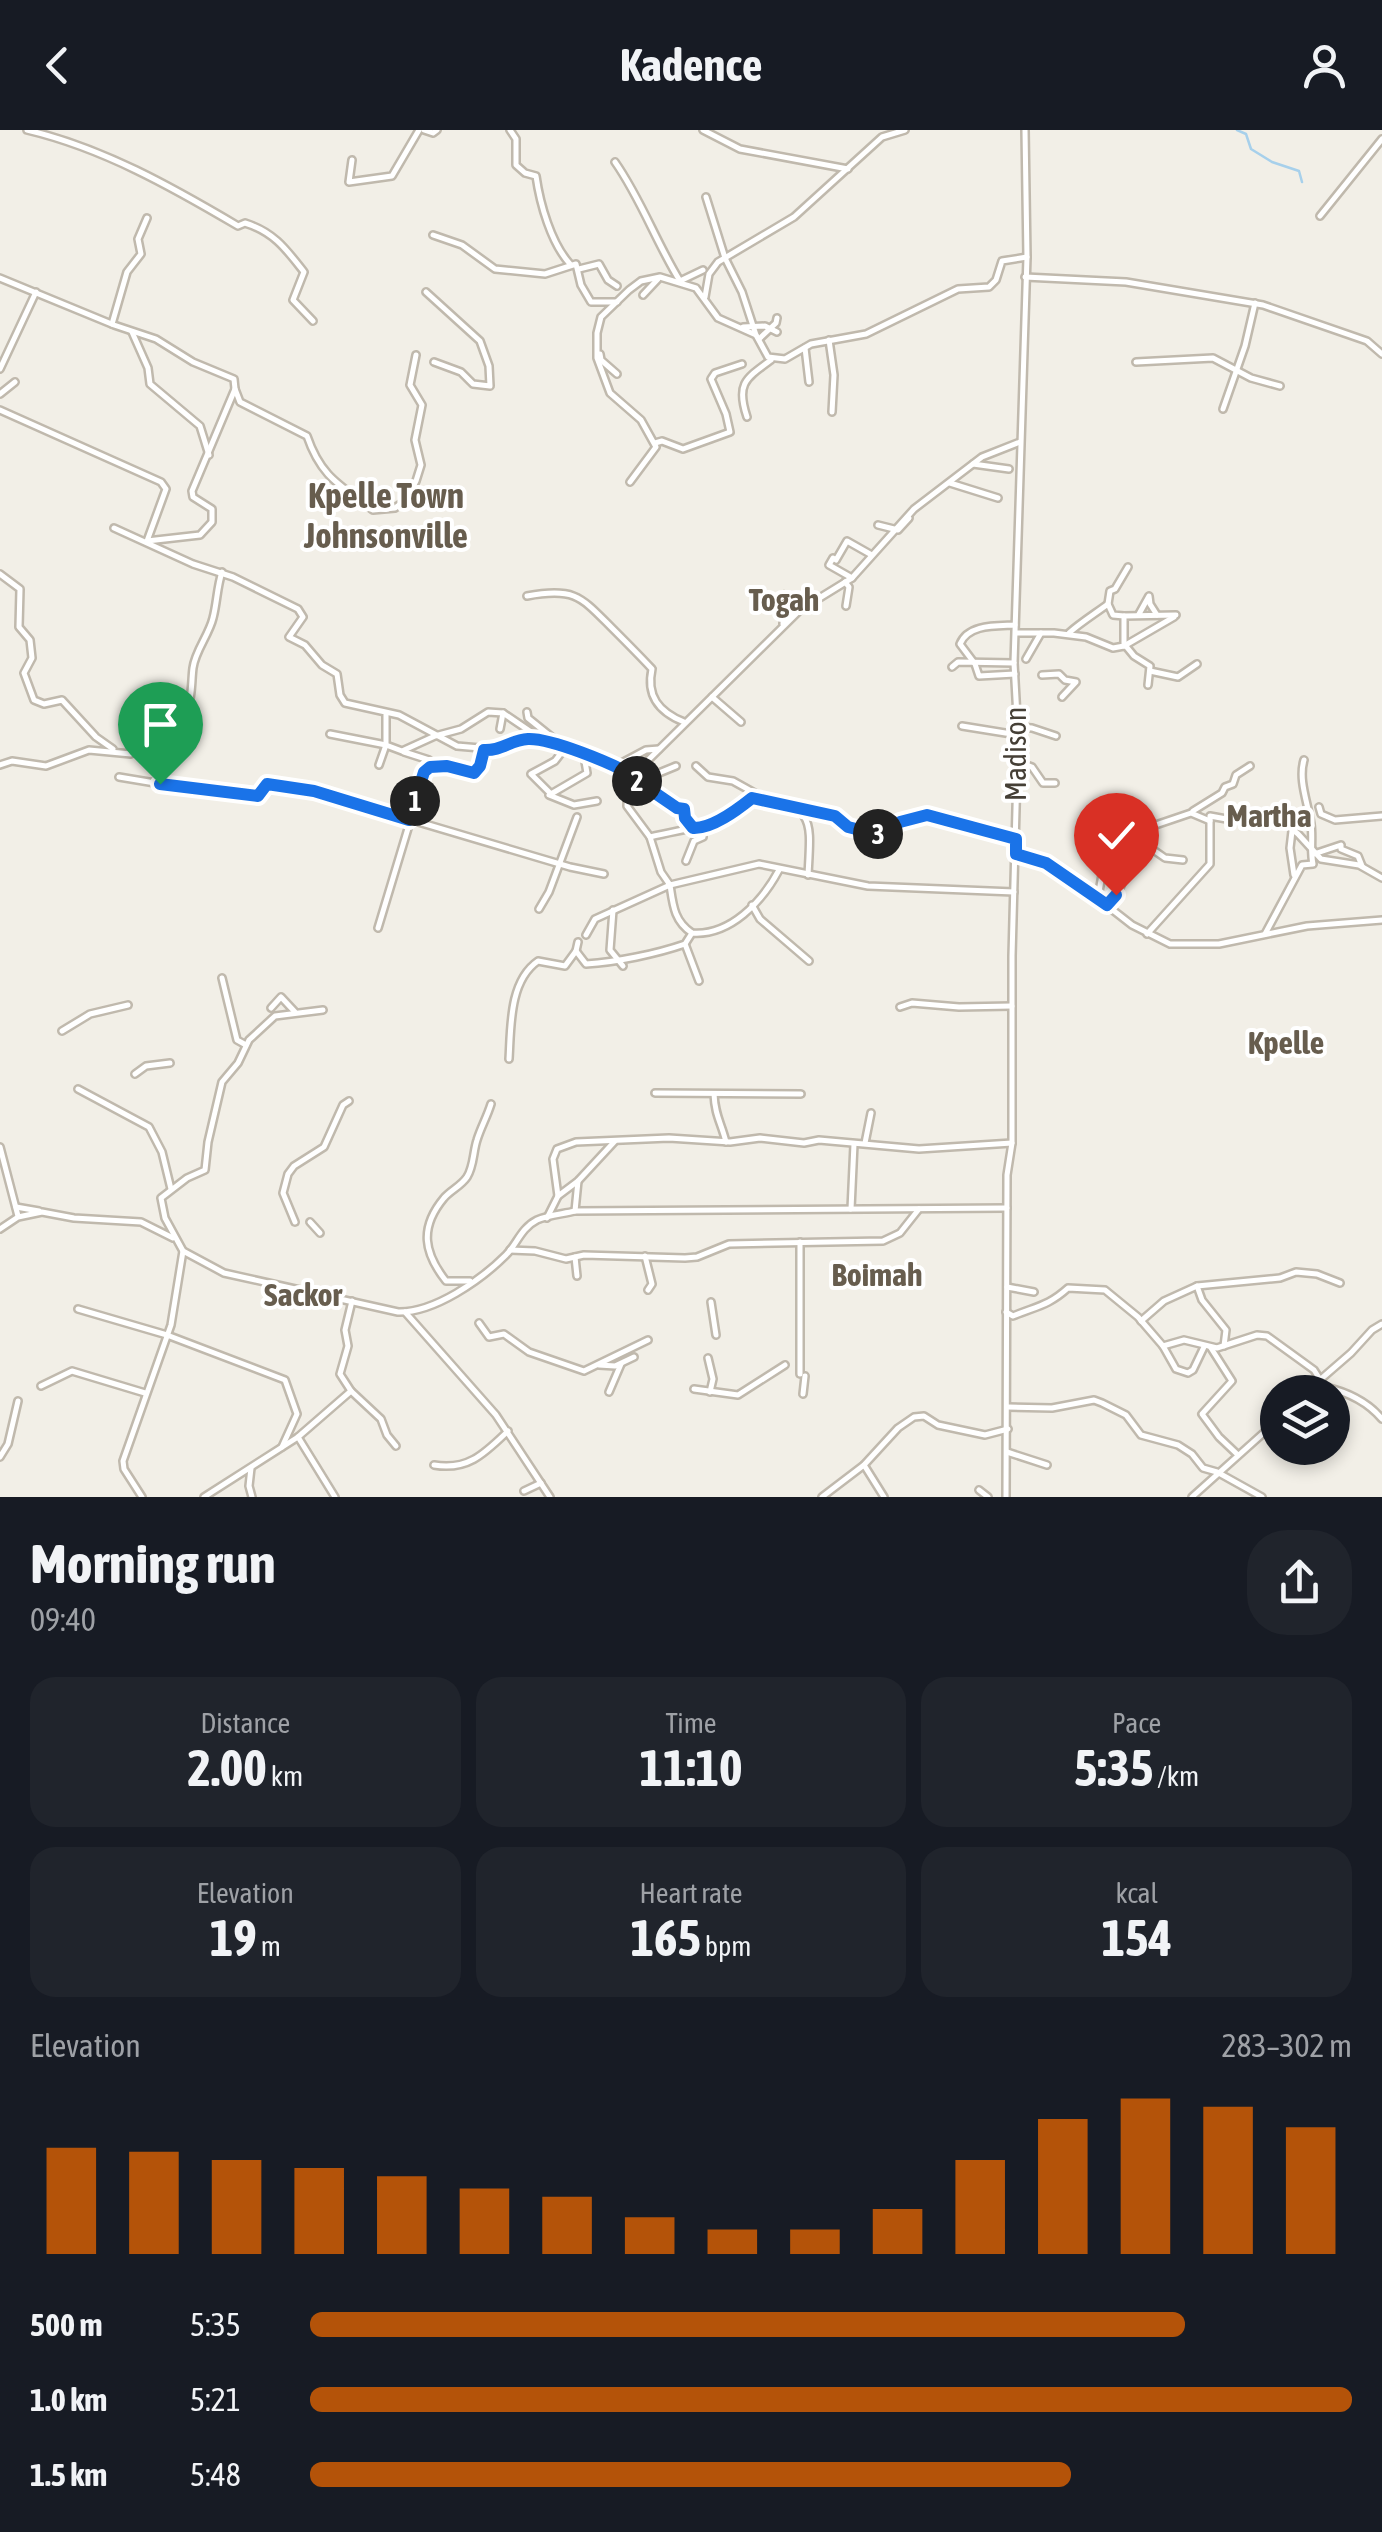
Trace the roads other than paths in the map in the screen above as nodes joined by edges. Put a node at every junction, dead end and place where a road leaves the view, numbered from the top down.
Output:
1 (27, 130) edge
2 (422, 130) edge
3 (437, 130) edge
4 (510, 130) edge
5 (703, 130) edge
6 (906, 130) edge
7 (1025, 130) edge
8 (1382, 139) edge
9 (352, 160) dead end
10 (615, 162) dead end
11 (850, 169) junction
12 (706, 197) dead end
13 (1320, 216) dead end
14 (146, 218) dead end
15 (433, 235) dead end
16 (1027, 257) junction
17 (725, 258) junction
18 (570, 264) junction
19 (580, 269) junction
20 (703, 270) dead end
21 (660, 277) junction
22 (1026, 277) junction
23 (0, 278) edge
24 (680, 281) junction
25 (617, 286) dead end
26 (36, 292) junction
27 (426, 292) dead end
28 (643, 295) dead end
29 (705, 297) junction
30 (620, 301) junction
31 (1255, 303) junction
32 (777, 318) dead end
33 (313, 321) dead end
34 (112, 324) junction
35 (769, 327) junction
36 (132, 332) junction
37 (777, 332) dead end
38 (757, 334) junction
39 (830, 340) junction
40 (598, 346) junction
41 (805, 348) junction
42 (1382, 354) edge
43 (416, 355) dead end
44 (774, 359) junction
45 (434, 362) dead end
46 (1136, 362) dead end
47 (742, 364) dead end
48 (0, 369) edge
49 (1238, 370) junction
50 (617, 374) dead end
51 (15, 382) dead end
52 (809, 382) dead end
53 (1280, 386) dead end
54 (235, 390) junction
55 (0, 394) edge
56 (1223, 409) dead end
57 (0, 410) edge
58 (832, 412) dead end
59 (746, 417) dead end
60 (1020, 442) junction
61 (654, 443) junction
62 (210, 456) junction
63 (973, 464) junction
64 (1009, 468) dead end
65 (630, 482) dead end
66 (950, 483) junction
67 (998, 498) dead end
68 (878, 524) dead end
69 (114, 528) dead end
70 (895, 530) junction
71 (147, 541) junction
72 (872, 555) junction
73 (1128, 567) dead end
74 (222, 572) junction
75 (0, 574) edge
76 (848, 580) junction
77 (527, 596) dead end
78 (1108, 604) junction
79 (846, 606) dead end
80 (801, 609) junction
81 (1138, 614) junction
82 (1112, 615) junction
83 (1157, 615) junction
84 (1097, 616) junction
85 (1124, 616) junction
86 (783, 625) junction
87 (1015, 625) junction
88 (1016, 633) junction
89 (1040, 634) junction
90 (1066, 634) junction
91 (1124, 646) junction
92 (1026, 658) dead end
93 (1014, 663) junction
94 (976, 664) junction
95 (1197, 664) dead end
96 (952, 668) dead end
97 (1150, 672) junction
98 (1015, 674) junction
99 (1042, 675) dead end
100 (1148, 685) dead end
101 (712, 697) junction
102 (1062, 697) dead end
103 (527, 712) dead end
104 (503, 713) junction
105 (385, 714) junction
106 (684, 722) junction
107 (741, 722) dead end
108 (962, 726) dead end
109 (500, 730) dead end
110 (1018, 731) junction
111 (330, 734) dead end
112 (434, 736) junction
113 (1056, 736) dead end
114 (543, 739) junction
115 (386, 745) junction
116 (562, 747) junction
117 (658, 749) junction
118 (116, 750) junction
119 (484, 750) junction
120 (402, 751) junction
121 (584, 756) junction
122 (430, 760) dead end
123 (1304, 760) dead end
124 (1018, 762) junction
125 (0, 765) edge
126 (379, 766) dead end
127 (616, 766) junction
128 (676, 766) dead end
129 (696, 766) dead end
130 (1250, 766) dead end
131 (119, 777) dead end
132 (630, 778) junction
133 (1055, 783) dead end
134 (651, 789) junction
135 (551, 794) junction
136 (597, 801) dead end
137 (770, 801) junction
138 (1209, 802) junction
139 (1319, 807) dead end
140 (801, 810) junction
141 (1191, 813) junction
142 (1294, 814) dead end
143 (1382, 816) edge
144 (576, 817) dead end
145 (1210, 819) junction
146 (409, 820) junction
147 (693, 828) junction
148 (703, 828) junction
149 (1092, 828) dead end
150 (1101, 830) dead end
151 (1294, 831) junction
152 (1134, 833) junction
153 (650, 837) junction
154 (1016, 839) junction
155 (1310, 847) junction
156 (1016, 854) junction
157 (1313, 855) junction
158 (1183, 860) dead end
159 (686, 861) dead end
160 (559, 863) junction
161 (1362, 866) junction
162 (779, 870) junction
163 (604, 874) dead end
164 (808, 876) junction
165 (1294, 878) junction
166 (1382, 878) edge
167 (670, 885) junction
168 (1014, 892) junction
169 (1098, 897) junction
170 (752, 905) junction
171 (1107, 905) junction
172 (539, 909) dead end
173 (613, 910) junction
174 (1382, 920) edge
175 (378, 928) dead end
176 (692, 933) junction
177 (1147, 934) junction
178 (1265, 934) junction
179 (586, 935) dead end
180 (578, 942) dead end
181 (685, 944) junction
182 (576, 951) junction
183 (616, 960) junction
184 (810, 961) dead end
185 (623, 966) dead end
186 (222, 978) dead end
187 (700, 982) dead end
188 (128, 1005) dead end
189 (900, 1006) dead end
190 (1012, 1006) junction
191 (272, 1008) dead end
192 (323, 1010) dead end
193 (295, 1012) junction
194 (62, 1031) dead end
195 (246, 1045) junction
196 (509, 1059) dead end
197 (170, 1064) dead end
198 (135, 1074) dead end
199 (78, 1090) dead end
200 (655, 1093) dead end
201 (714, 1094) junction
202 (801, 1094) dead end
203 (349, 1101) dead end
204 (491, 1104) dead end
205 (871, 1113) dead end
206 (615, 1140) junction
207 (726, 1142) junction
208 (864, 1143) junction
209 (1012, 1143) junction
210 (854, 1144) junction
211 (0, 1146) edge
212 (578, 1181) junction
213 (171, 1189) junction
214 (558, 1196) junction
215 (16, 1207) junction
216 (919, 1208) junction
217 (1007, 1208) junction
218 (851, 1209) junction
219 (575, 1211) junction
220 (42, 1212) junction
221 (551, 1216) junction
222 (18, 1217) junction
223 (295, 1222) dead end
224 (310, 1222) dead end
225 (0, 1229) edge
226 (320, 1234) dead end
227 (174, 1238) junction
228 (800, 1242) junction
229 (510, 1250) junction
230 (183, 1251) junction
231 (645, 1256) junction
232 (575, 1257) junction
233 (576, 1276) dead end
234 (473, 1280) junction
235 (1340, 1283) dead end
236 (1197, 1286) junction
237 (1006, 1287) junction
238 (648, 1290) dead end
239 (1034, 1292) dead end
240 (352, 1302) junction
241 (711, 1302) dead end
242 (78, 1309) dead end
243 (405, 1312) junction
244 (1006, 1312) junction
245 (1141, 1321) junction
246 (479, 1323) dead end
247 (1382, 1324) edge
248 (167, 1335) junction
249 (716, 1335) dead end
250 (648, 1340) dead end
251 (1163, 1346) junction
252 (1224, 1346) junction
253 (1208, 1348) junction
254 (634, 1357) dead end
255 (708, 1358) dead end
256 (620, 1364) junction
257 (598, 1365) junction
258 (785, 1366) dead end
259 (1317, 1375) edge
260 (1325, 1375) edge
261 (41, 1386) dead end
262 (694, 1389) dead end
263 (351, 1391) junction
264 (610, 1392) dead end
265 (710, 1392) junction
266 (145, 1393) junction
267 (802, 1394) dead end
268 (1350, 1395) edge
269 (18, 1402) dead end
270 (1008, 1407) junction
271 (1382, 1419) edge
272 (1008, 1429) junction
273 (508, 1431) junction
274 (1260, 1436) edge
275 (298, 1437) junction
276 (396, 1446) dead end
277 (282, 1447) junction
278 (1007, 1452) junction
279 (1238, 1455) junction
280 (0, 1456) edge
281 (864, 1465) junction
282 (1047, 1465) dead end
283 (434, 1466) dead end
284 (252, 1468) junction
285 (1218, 1472) junction
286 (541, 1483) junction
287 (979, 1490) dead end
288 (524, 1491) dead end
289 (142, 1497) edge
290 (204, 1497) edge
291 (252, 1497) edge
292 (335, 1497) edge
293 (550, 1497) edge
294 (822, 1497) edge
295 (884, 1497) edge
296 (988, 1497) edge
297 (1006, 1497) edge
298 (1192, 1497) edge
299 (1262, 1497) edge

1 - 33 street
2 - 3 street
2 - 9 street
4 - 18 street
5 - 11 street
6 - 11 street
7 - 16 street, Madison
8 - 13 street
10 - 24 street
11 - 17 street
12 - 17 street
14 - 34 street
15 - 18 street
16 - 22 street, Madison
16 - 39 street
17 - 29 street
17 - 38 street
18 - 19 street
19 - 25 street
19 - 30 street
20 - 24 street
21 - 24 street
21 - 28 street
21 - 30 street
22 - 31 street
22 - 60 street, Madison
23 - 26 street
24 - 29 street
26 - 34 street
26 - 48 street
27 - 45 street
29 - 38 street
30 - 40 street
31 - 42 street
31 - 49 street
32 - 35 street
34 - 36 street
35 - 37 street
35 - 38 street
35 - 38 street
36 - 54 street
36 - 62 street
38 - 44 street
39 - 41 street
39 - 58 street
40 - 50 street
40 - 61 street
41 - 44 street
41 - 52 street
43 - 54 street
44 - 59 street
46 - 49 street
47 - 61 street
49 - 53 street
49 - 56 street
51 - 55 street
54 - 62 street
57 - 71 street
60 - 63 street
60 - 87 street, Madison
61 - 65 street
62 - 71 street
63 - 64 street
63 - 66 street
66 - 67 street
66 - 70 street
68 - 70 street
69 - 71 street
70 - 72 street
71 - 74 street
72 - 76 street
72 - 76 street
73 - 78 street
74 - 105 street
74 - 118 street
75 - 118 street
76 - 79 street
76 - 80 street
77 - 106 street
78 - 82 street
78 - 84 street
80 - 86 street
80 - 86 street
81 - 83 street
81 - 83 street
81 - 85 street
82 - 84 street
82 - 85 street
83 - 91 street
84 - 90 street
85 - 91 street
86 - 101 street
87 - 88 street, Madison
87 - 94 street
88 - 89 street
88 - 93 street, Madison
89 - 90 street
89 - 92 street
90 - 91 street
91 - 97 street
93 - 94 street
93 - 98 street, Madison
94 - 96 street
94 - 98 street
95 - 97 street
97 - 100 street
98 - 110 street, Madison
99 - 102 street
101 - 106 street
101 - 107 street
103 - 116 street
104 - 109 street
104 - 112 street
104 - 114 street
105 - 112 street
105 - 115 street
106 - 117 street
108 - 110 street
110 - 113 street
110 - 124 street, Madison
111 - 115 street
112 - 119 street
112 - 120 street
114 - 116 street
114 - 119 street
115 - 120 street
115 - 126 street
116 - 121 street
116 - 135 street
117 - 127 street
117 - 132 street
118 - 125 street
119 - 146 street
120 - 122 street
121 - 127 street
121 - 135 street
123 - 155 street
124 - 133 street
124 - 154 street, Madison
127 - 132 street
128 - 134 street
129 - 137 street
130 - 138 street
131 - 146 street
132 - 134 street
132 - 153 street
134 - 147 street
135 - 136 street
137 - 140 street
137 - 148 street
138 - 141 street
138 - 145 street
139 - 143 street
140 - 154 street
140 - 164 street
141 - 145 street
141 - 152 street
142 - 151 street
144 - 160 street
145 - 151 street
145 - 177 street
146 - 160 street
146 - 175 street
147 - 148 street
147 - 153 street
148 - 159 street
149 - 169 street
150 - 152 street
151 - 155 street
151 - 165 street
152 - 158 street
152 - 171 street
153 - 167 street
154 - 156 street, Madison
155 - 157 street
156 - 168 street, Madison
156 - 169 street
157 - 161 street
157 - 161 street
157 - 165 street
160 - 163 street
160 - 172 street
161 - 166 street
162 - 164 street
162 - 167 street
162 - 170 street
164 - 168 street
165 - 178 street
167 - 173 street
167 - 176 street
168 - 190 street, Madison
169 - 171 street
170 - 176 street
170 - 184 street
171 - 177 street
173 - 179 street
173 - 183 street
174 - 178 street
176 - 181 street
177 - 178 street
180 - 182 street
181 - 183 street
181 - 187 street
182 - 183 street
182 - 196 street
183 - 185 street
186 - 195 street
188 - 194 street
189 - 190 street
190 - 209 street, Madison
191 - 193 street
192 - 193 street
193 - 195 street
195 - 213 street
197 - 198 street
199 - 213 street
200 - 201 street
201 - 202 street
201 - 207 street
203 - 223 street
204 - 234 street
205 - 208 street
206 - 207 street
206 - 212 street
206 - 214 street
207 - 210 street
208 - 209 street
208 - 210 street
209 - 217 street, Madison
210 - 218 street
211 - 215 street
212 - 214 street
212 - 219 street
213 - 227 street
214 - 221 street
215 - 220 street
215 - 222 street
216 - 217 street
216 - 218 street
216 - 228 street
217 - 237 street, Madison
218 - 219 street
219 - 221 street
220 - 222 street
220 - 227 street
221 - 229 street
222 - 225 street
224 - 226 street
227 - 230 street
228 - 231 street
228 - 267 street
229 - 232 street
229 - 234 street
230 - 240 street
230 - 248 street
231 - 232 street
231 - 238 street
232 - 233 street
234 - 243 street
235 - 236 street
236 - 245 street
236 - 252 street
237 - 239 street
237 - 244 street, Madison
240 - 243 street
240 - 263 street
241 - 249 street
242 - 248 street
243 - 273 street
244 - 245 street
244 - 270 street, Madison
245 - 251 street
246 - 257 street
247 - 260 street
248 - 266 street
248 - 277 street
250 - 257 street
251 - 253 street
251 - 253 street
252 - 253 street
252 - 259 street
253 - 279 street
254 - 256 street
255 - 265 street
256 - 257 street
256 - 264 street
258 - 265 street
261 - 266 street
262 - 265 street
263 - 275 street
263 - 276 street
266 - 289 street
268 - 271 street
269 - 280 street
270 - 272 street, Madison
270 - 285 street
272 - 278 street, Madison
272 - 281 street
273 - 283 street
273 - 286 street
274 - 279 street
275 - 277 street
275 - 292 street
277 - 284 street
278 - 282 street
278 - 297 street, Madison
279 - 285 street
281 - 294 street
281 - 295 street
284 - 290 street
284 - 291 street
285 - 298 street
285 - 299 street
286 - 288 street
286 - 293 street
287 - 296 street

